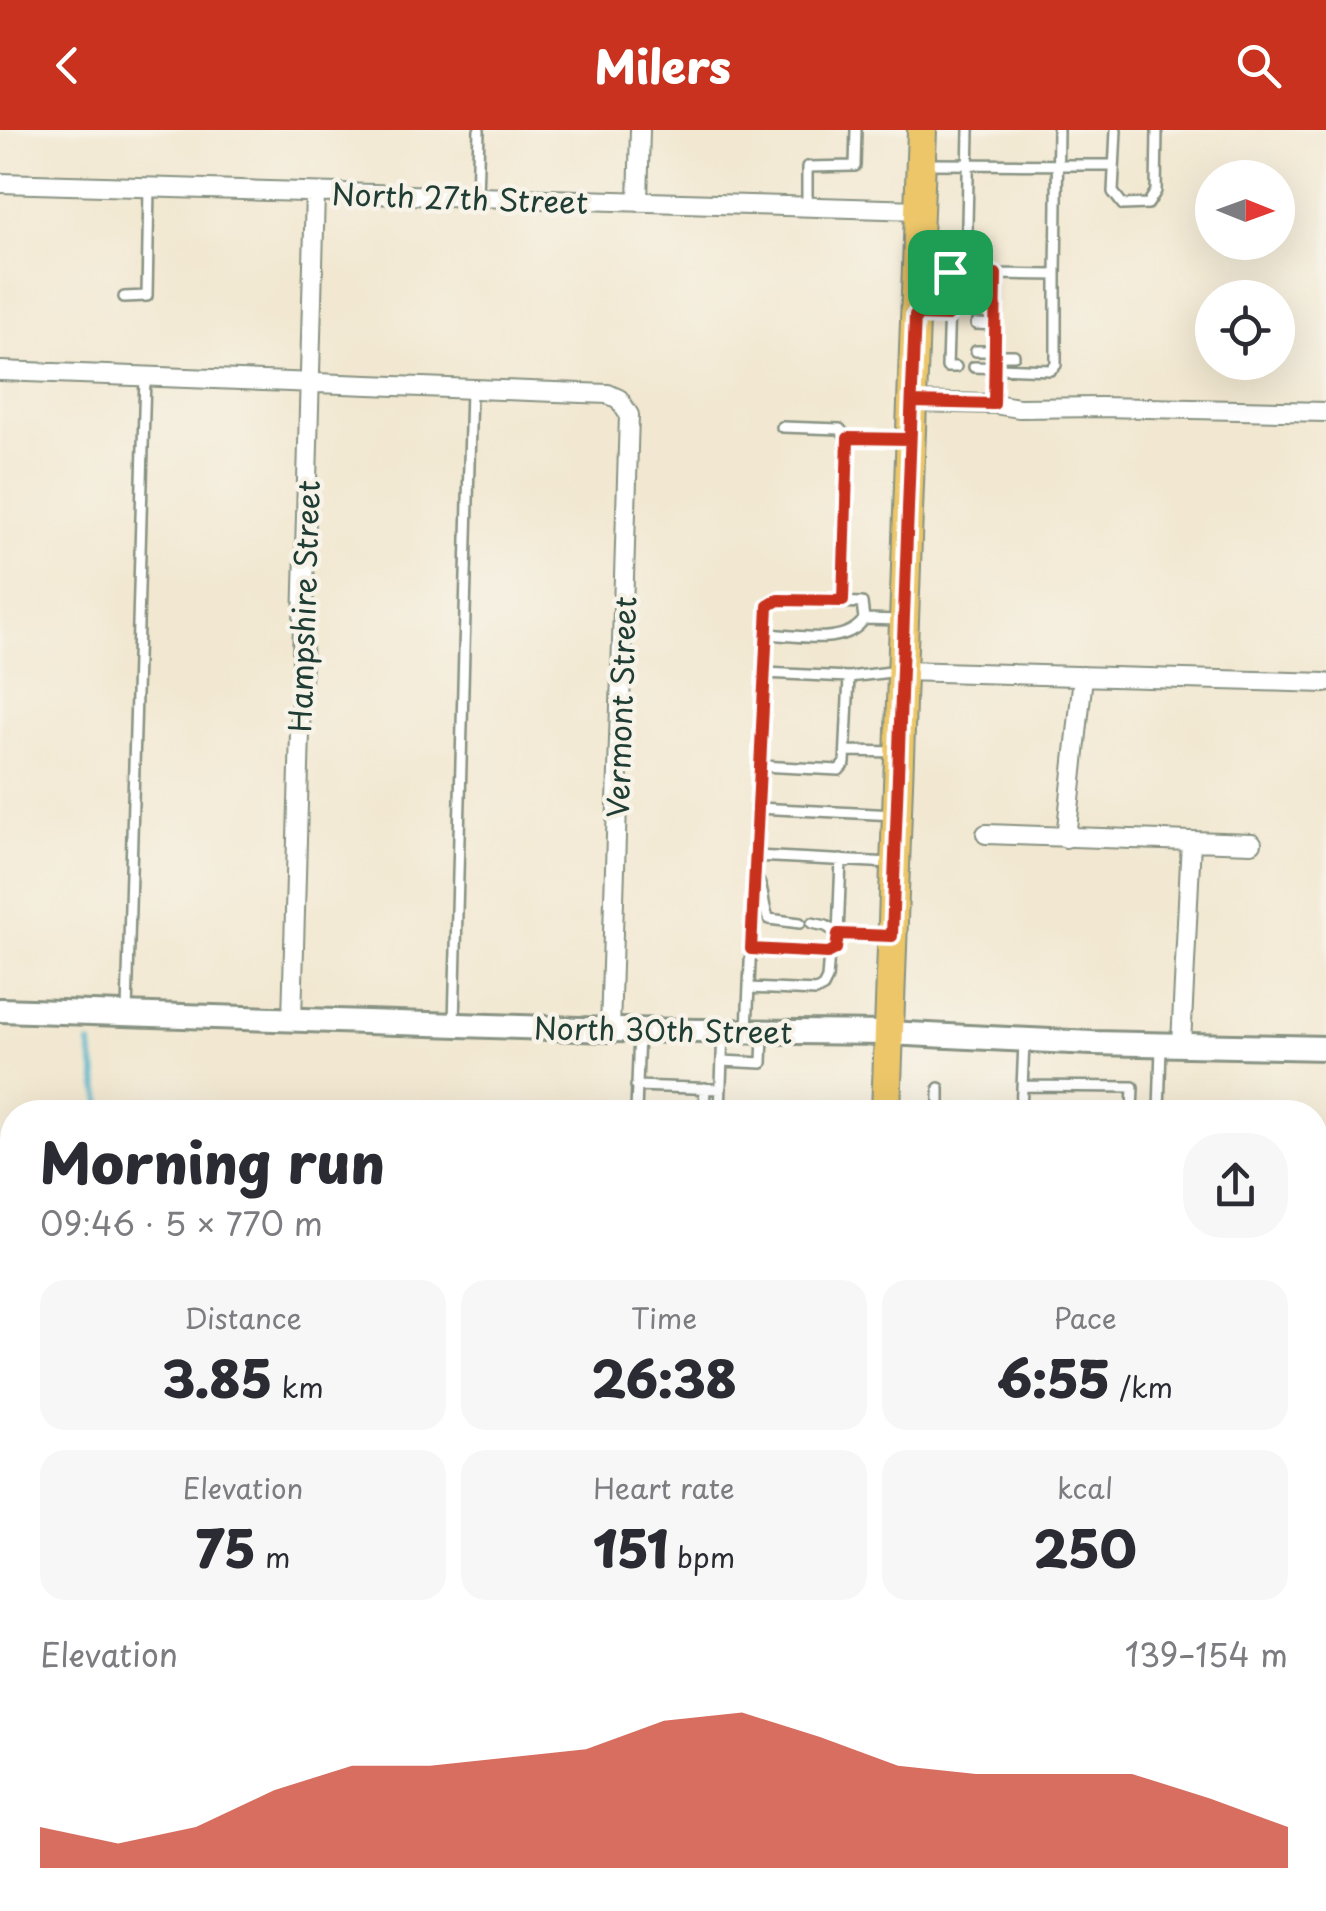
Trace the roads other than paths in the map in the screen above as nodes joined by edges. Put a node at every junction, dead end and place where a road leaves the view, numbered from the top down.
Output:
1 (479, 130) edge
2 (640, 130) edge
3 (856, 130) edge
4 (922, 130) edge
5 (969, 130) edge
6 (1058, 130) edge
7 (1116, 130) edge
8 (1157, 130) edge
9 (921, 164) junction
10 (969, 164) junction
11 (1056, 164) junction
12 (1113, 165) junction
13 (0, 184) edge
14 (149, 188) junction
15 (314, 193) junction
16 (477, 198) junction
17 (638, 202) junction
18 (806, 206) junction
19 (919, 210) junction
20 (966, 272) junction
21 (996, 274) junction
22 (1056, 275) junction
23 (124, 297) dead end
24 (977, 297) dead end
25 (996, 298) junction
26 (915, 315) junction
27 (952, 321) junction
28 (976, 324) dead end
29 (996, 324) junction
30 (976, 351) dead end
31 (995, 353) junction
32 (1042, 354) dead end
33 (1056, 354) junction
34 (1014, 355) dead end
35 (956, 367) dead end
36 (974, 367) dead end
37 (994, 367) junction
38 (0, 371) edge
39 (145, 376) junction
40 (310, 382) junction
41 (471, 389) junction
42 (912, 402) junction
43 (994, 404) junction
44 (1326, 412) edge
45 (782, 427) dead end
46 (848, 438) junction
47 (910, 439) junction
48 (843, 601) junction
49 (864, 619) junction
50 (904, 620) junction
51 (766, 634) junction
52 (902, 670) junction
53 (764, 674) junction
54 (1083, 676) junction
55 (849, 677) junction
56 (1326, 683) edge
57 (846, 751) junction
58 (899, 752) junction
59 (760, 766) junction
60 (757, 808) junction
61 (896, 815) junction
62 (986, 834) dead end
63 (1066, 838) junction
64 (1191, 841) junction
65 (1252, 844) dead end
66 (755, 856) junction
67 (841, 860) junction
68 (894, 863) junction
69 (754, 875) junction
70 (838, 934) junction
71 (892, 936) junction
72 (751, 949) junction
73 (828, 953) junction
74 (749, 988) junction
75 (0, 1010) edge
76 (126, 1014) junction
77 (292, 1019) junction
78 (454, 1024) junction
79 (610, 1030) junction
80 (639, 1030) junction
81 (745, 1030) junction
82 (888, 1033) junction
83 (1024, 1040) junction
84 (1171, 1044) junction
85 (1326, 1048) edge
86 (722, 1061) junction
87 (636, 1086) junction
88 (1022, 1086) junction
89 (704, 1088) junction
90 (939, 1088) dead end
91 (721, 1089) junction
92 (636, 1100) edge
93 (704, 1100) edge
94 (721, 1100) edge
95 (886, 1100) edge
96 (938, 1100) edge
97 (1021, 1100) edge
98 (1132, 1100) edge
99 (1161, 1100) edge

1 - 16 lane
2 - 17 street
3 - 18 lane
4 - 9 main road
5 - 10 lane
6 - 11 lane
7 - 12 lane
8 - 12 lane
9 - 10 lane
9 - 19 main road
10 - 11 lane
10 - 20 lane
11 - 12 lane
11 - 22 lane
13 - 14 street, North 27th Street
14 - 15 street, North 27th Street
14 - 23 lane
15 - 16 street, North 27th Street
15 - 40 street, Hampshire Street
16 - 17 street, North 27th Street
17 - 18 street, North 27th Street
18 - 19 street, North 27th Street
19 - 26 main road
20 - 21 lane
20 - 27 lane
21 - 22 lane
21 - 25 lane
22 - 33 lane
24 - 25 lane
25 - 29 lane
26 - 27 lane
26 - 42 main road
27 - 35 lane
28 - 29 lane
29 - 31 lane
30 - 31 lane
31 - 34 lane
31 - 37 lane
32 - 33 lane
33 - 37 lane
36 - 37 lane
37 - 43 lane
38 - 39 street
39 - 40 street
39 - 76 lane
40 - 41 street
40 - 77 street, Hampshire Street
41 - 78 lane
41 - 79 street, Vermont Street
42 - 43 street
42 - 47 main road
43 - 44 street
45 - 46 lane
46 - 47 lane
46 - 48 lane
47 - 50 main road
48 - 49 lane
48 - 51 lane
49 - 50 lane
49 - 51 lane
50 - 52 main road
51 - 53 lane
52 - 54 street
52 - 55 lane
52 - 58 main road
53 - 55 lane
53 - 59 lane
54 - 56 street
54 - 63 street
55 - 57 lane
57 - 58 lane
57 - 59 lane
58 - 61 main road
59 - 60 lane
60 - 61 lane
60 - 66 lane
61 - 68 main road
62 - 63 street
63 - 64 street
64 - 65 street
64 - 84 street
66 - 67 lane
66 - 69 lane
67 - 68 lane
67 - 70 lane
68 - 71 main road
69 - 70 lane
69 - 72 lane
70 - 71 lane
70 - 73 lane
71 - 82 main road
72 - 73 lane
72 - 74 lane
73 - 74 lane
74 - 81 lane
75 - 76 street, North 30th Street
76 - 77 street, North 30th Street
77 - 78 street, North 30th Street
78 - 79 street, North 30th Street
79 - 80 street, North 30th Street
80 - 81 street, North 30th Street
80 - 87 lane
81 - 82 street, North 30th Street
81 - 86 lane
81 - 86 lane
82 - 83 street, North 30th Street
82 - 95 main road
83 - 84 street, North 30th Street
83 - 88 lane
84 - 85 street, North 30th Street
84 - 99 lane
86 - 91 lane
87 - 89 lane
87 - 92 lane
88 - 97 lane
88 - 98 lane
89 - 91 lane
89 - 93 lane
90 - 96 lane
91 - 94 lane

